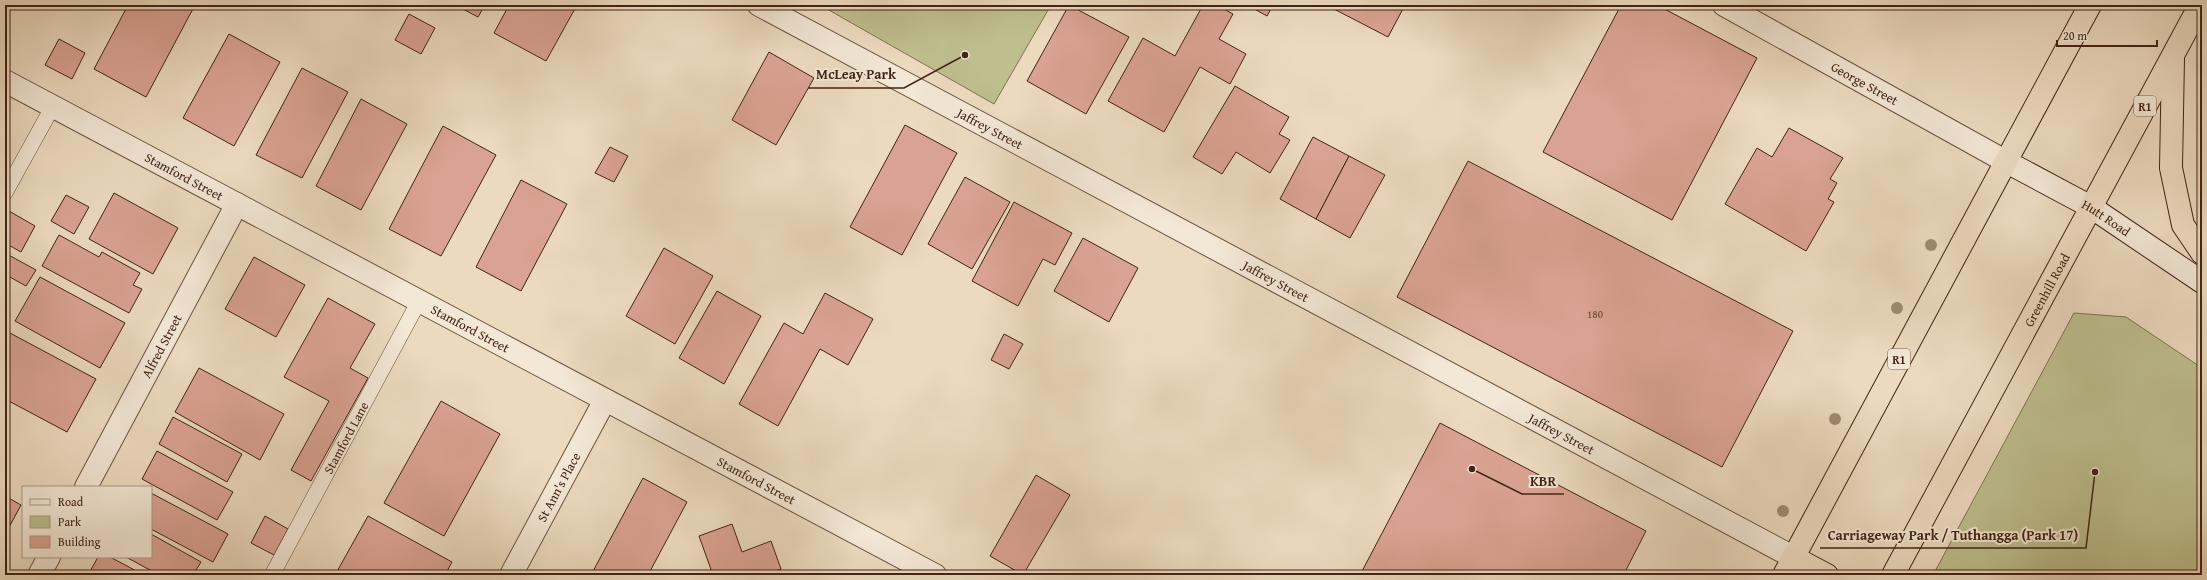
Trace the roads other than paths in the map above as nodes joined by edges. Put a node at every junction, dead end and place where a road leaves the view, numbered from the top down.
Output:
1 (759, 5) edge
2 (1724, 5) edge
3 (2090, 5) edge
4 (2200, 5) edge
5 (2173, 55) junction
6 (5, 81) edge
7 (53, 106) junction
8 (2005, 161) junction
9 (5, 193) edge
10 (237, 204) junction
11 (2091, 207) junction
12 (2202, 253) edge
13 (2202, 282) edge
14 (419, 301) junction
15 (605, 400) junction
16 (87, 486) edge
17 (48, 558) edge
18 (1789, 566) edge
19 (39, 575) edge
20 (272, 575) edge
21 (511, 575) edge
22 (935, 575) edge
23 (1827, 575) edge
24 (1893, 575) edge

1 - 18 street, Jaffrey Street
2 - 8 street, George Street
3 - 8 highway, R1
4 - 5 highway, Greenhill Road / R1
5 - 11 highway, Greenhill Road / R1
5 - 12 highway
6 - 7 street, Stamford Street
7 - 9 lane
7 - 10 street, Stamford Street
8 - 11 street, Hutt Road
8 - 18 highway, R1
10 - 14 street, Stamford Street
10 - 16 street, Alfred Street
11 - 13 street, Hutt Road
11 - 24 highway, Greenhill Road / R1
14 - 15 street, Stamford Street
14 - 20 lane, Stamford Lane
15 - 21 street, St Ann's Place
15 - 22 street, Stamford Street
17 - 19 street
18 - 23 highway

